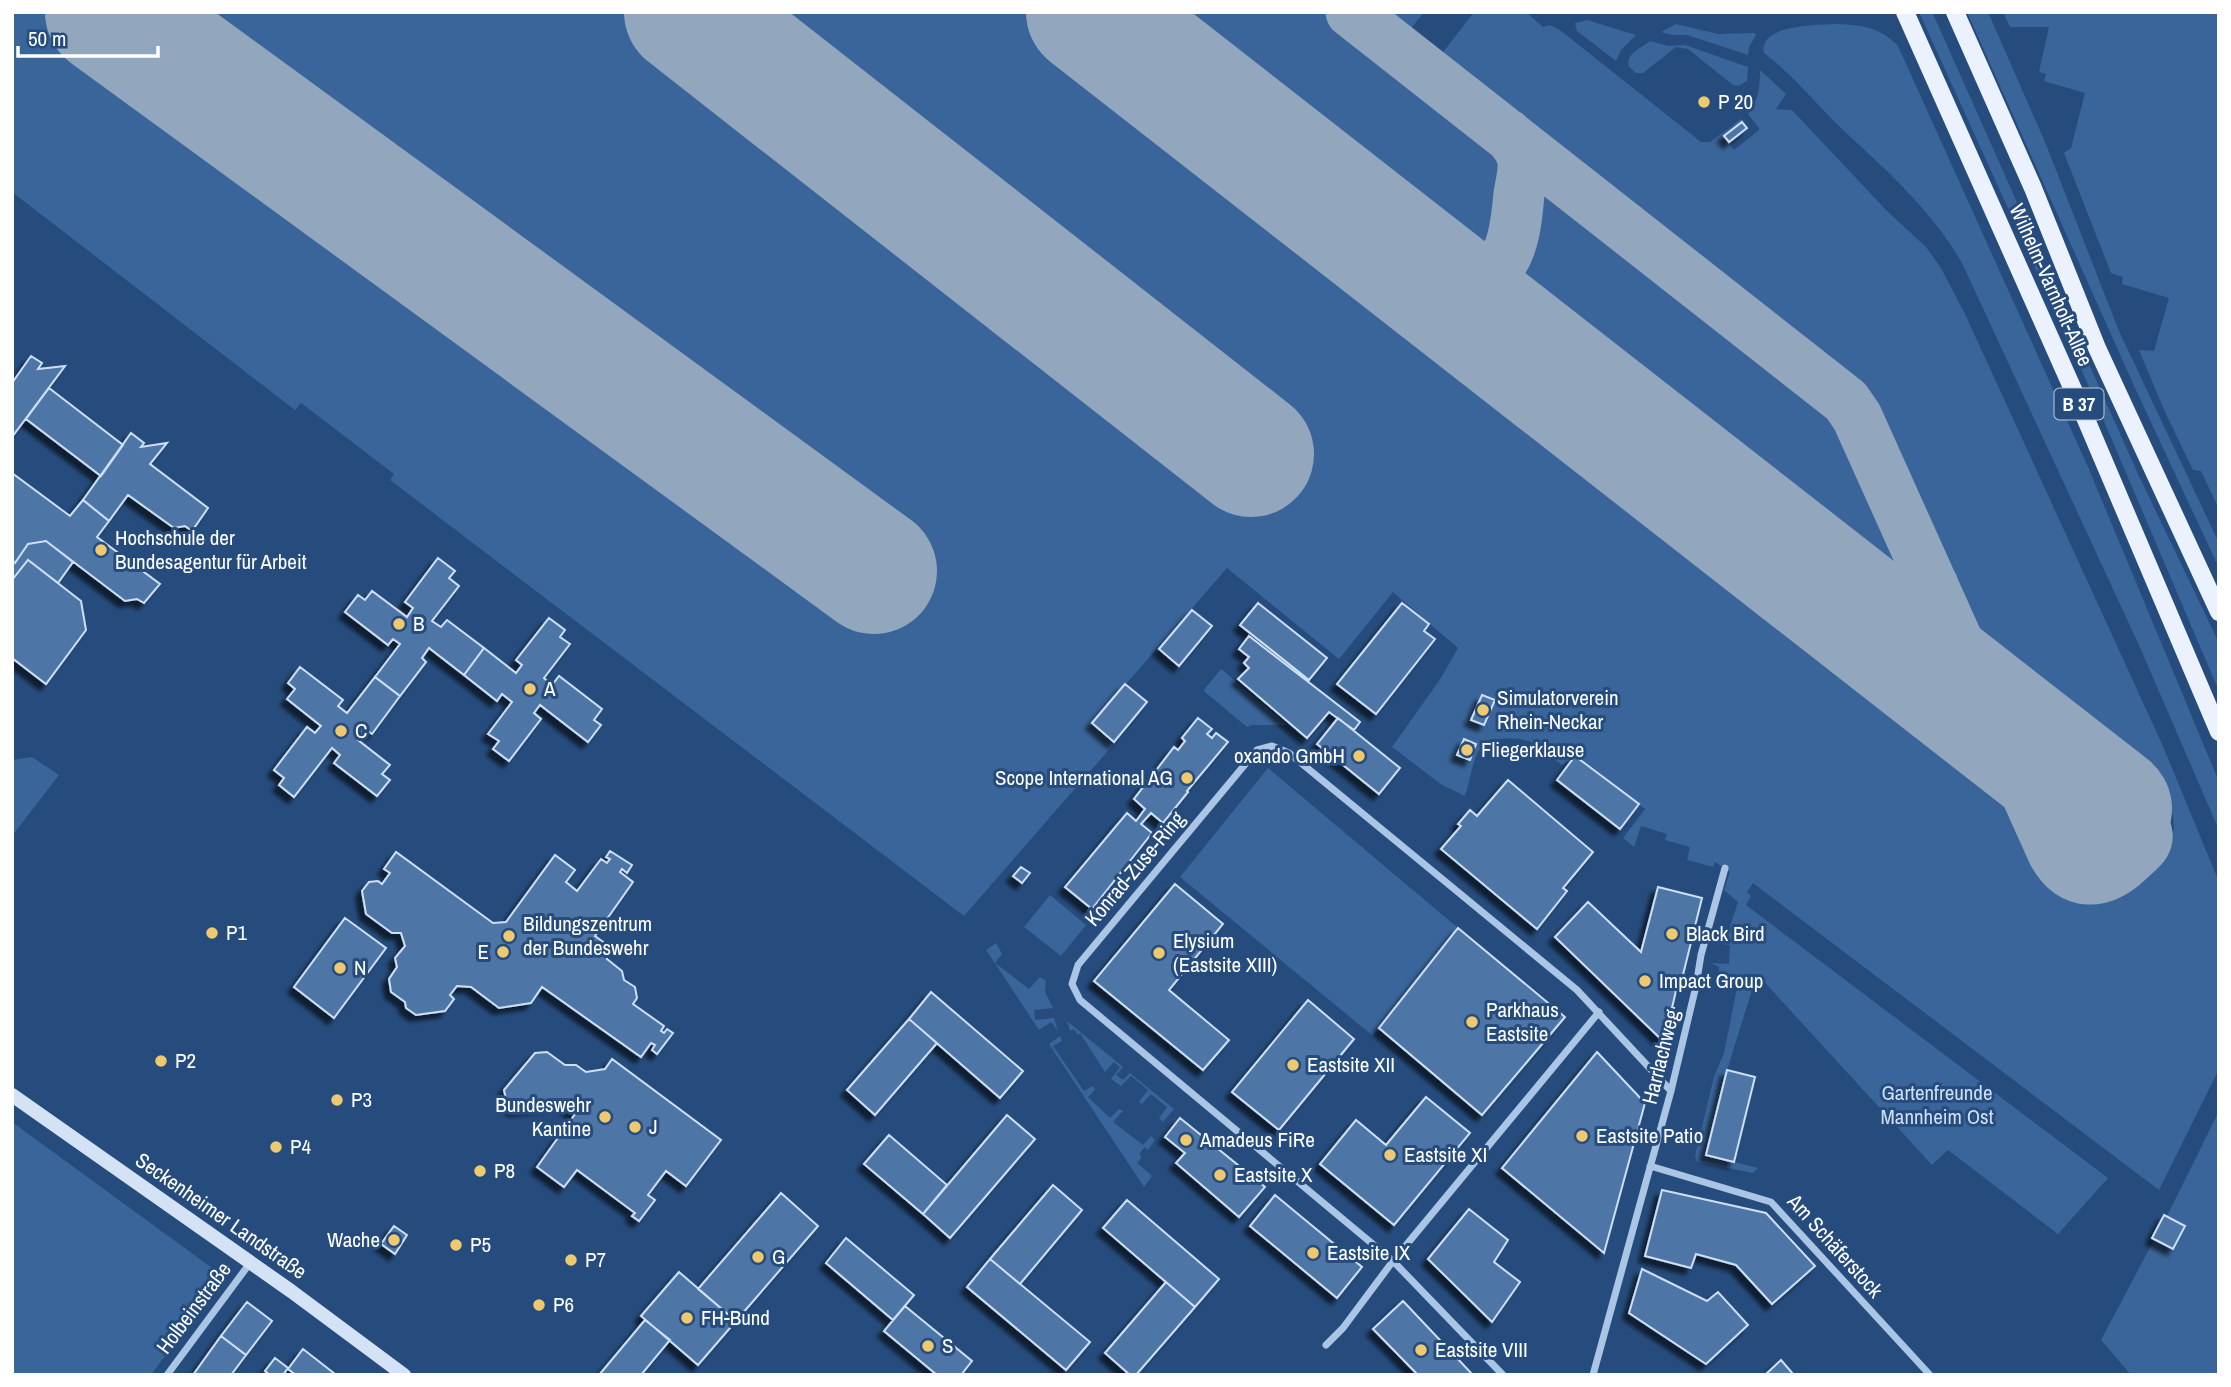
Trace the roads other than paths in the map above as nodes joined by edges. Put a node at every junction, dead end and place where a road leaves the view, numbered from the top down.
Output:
1 (1905, 12) edge
2 (1955, 12) edge
3 (2219, 612) edge
4 (2219, 732) edge
5 (1725, 868) dead end
6 (1599, 1012) junction
7 (1671, 1091) junction
8 (12, 1095) edge
9 (1650, 1167) junction
10 (1393, 1261) junction
11 (250, 1262) junction
12 (1326, 1345) dead end
13 (167, 1375) edge
14 (404, 1375) edge
15 (1503, 1375) edge
16 (1593, 1375) edge
17 (1930, 1375) edge

1 - 4 main road, Wilhelm-Varnholt-Allee / B 37
2 - 3 main road, Wilhelm-Varnholt-Allee / B 37
5 - 7 street, Harrlachweg
6 - 7 street, Konrad-Zuse-Ring
6 - 10 street
6 - 10 street, Konrad-Zuse-Ring
7 - 9 street, Harrlachweg
8 - 11 main road, Seckenheimer Landstraße
9 - 16 street, Harrlachweg
9 - 17 street, Am Schäferstock
10 - 12 street
10 - 15 street, Konrad-Zuse-Ring
11 - 13 street, Holbeinstraße
11 - 14 main road, Seckenheimer Landstraße

